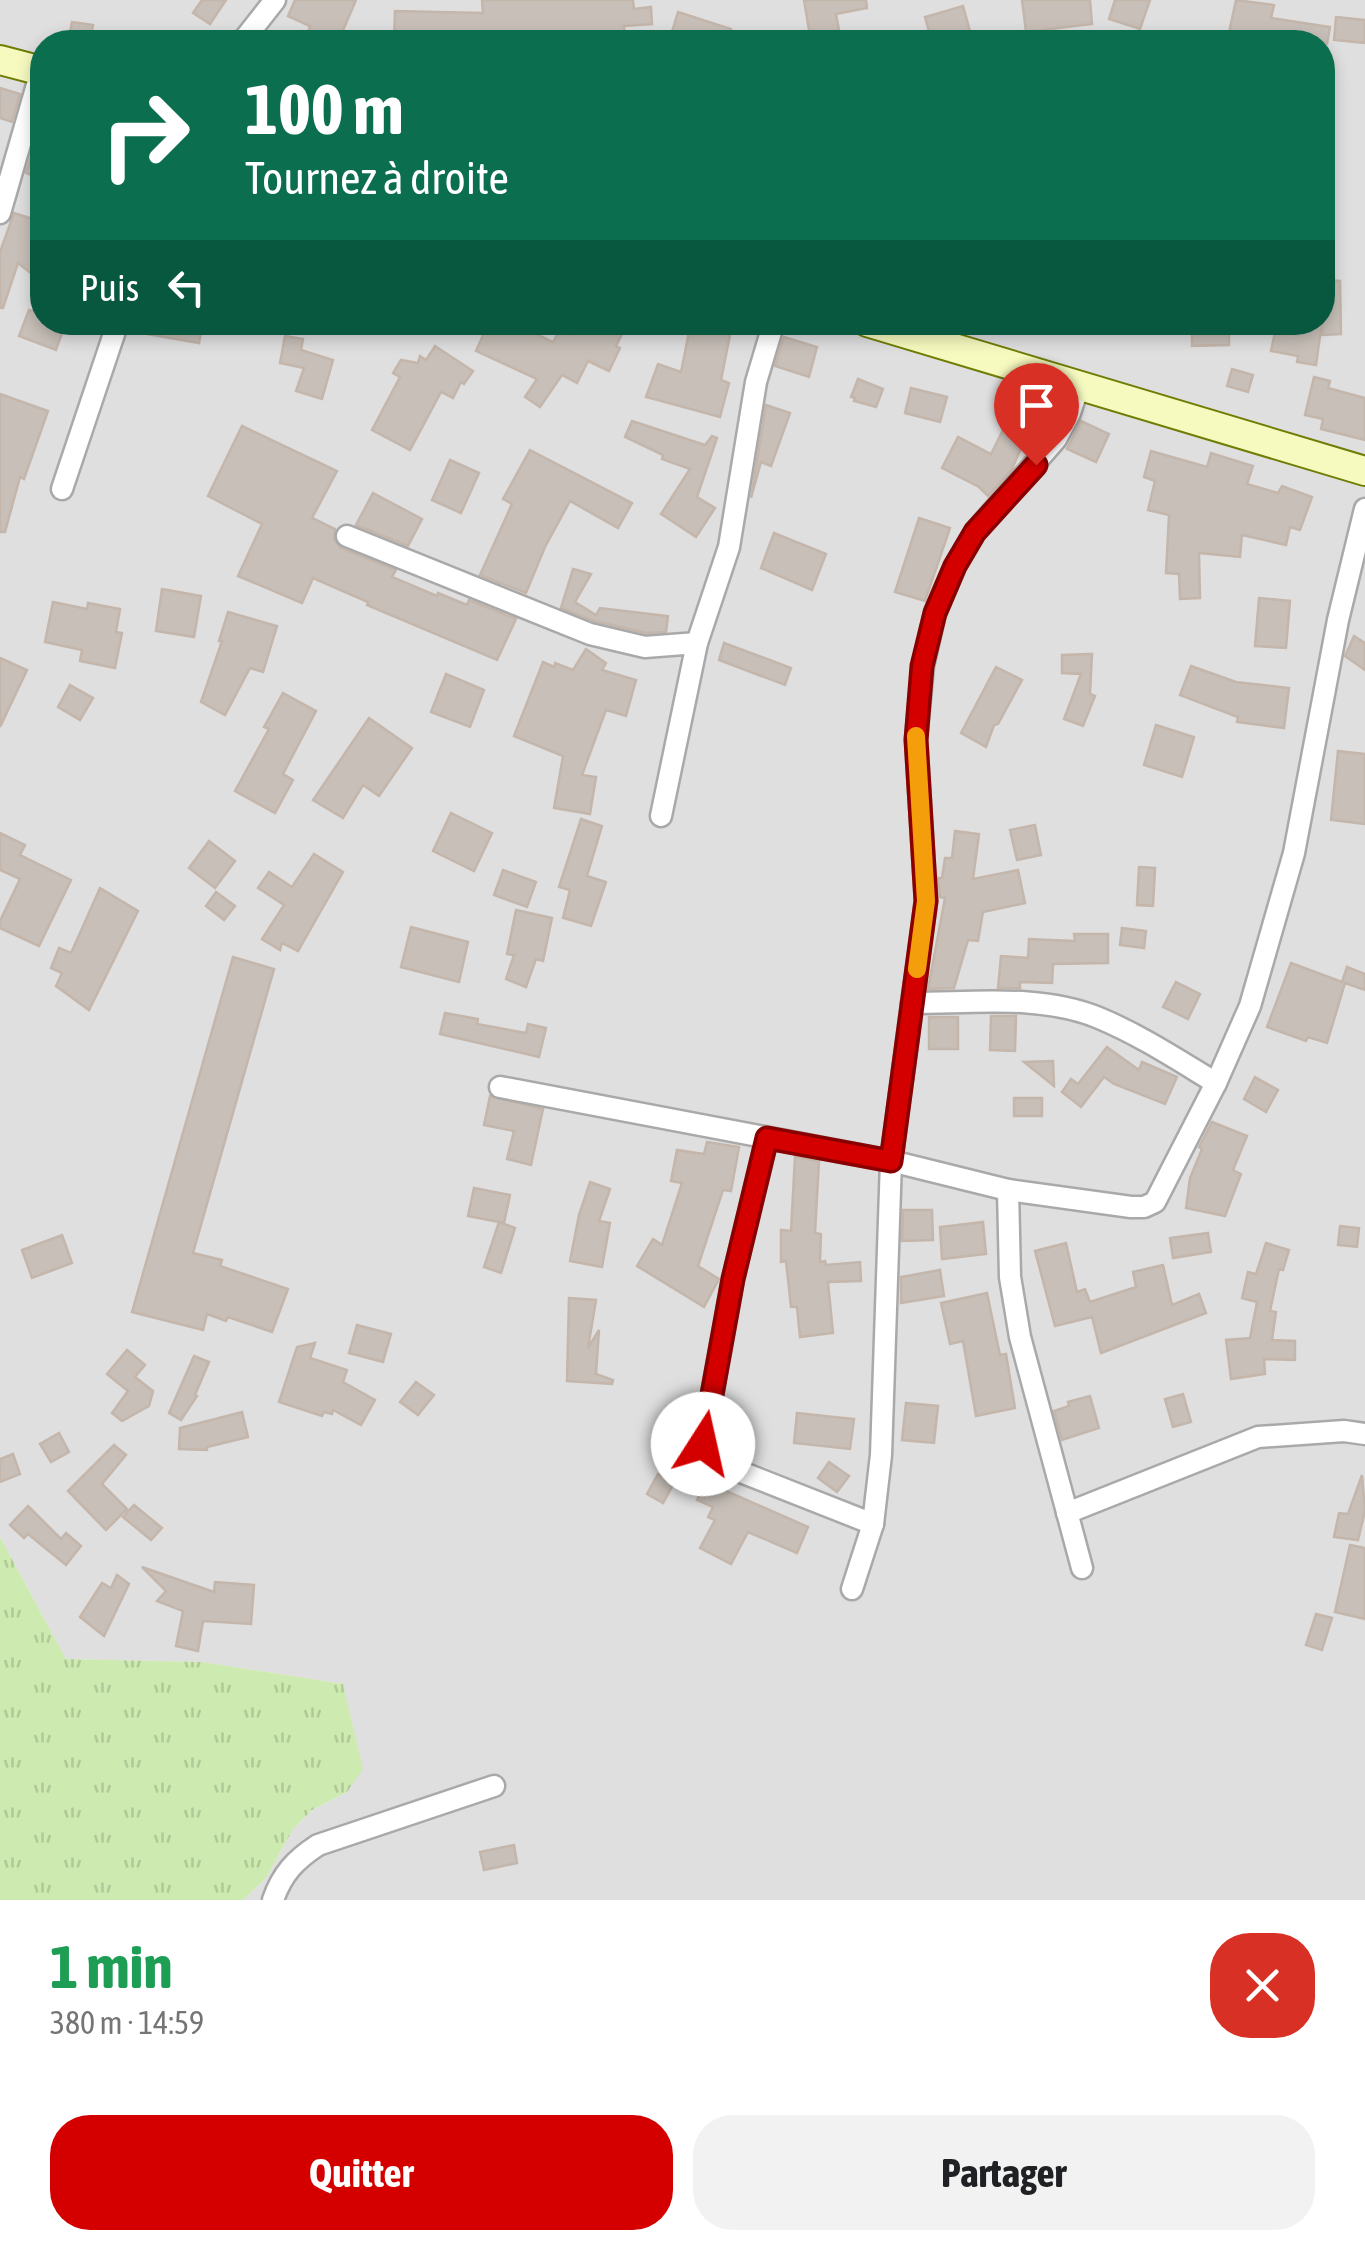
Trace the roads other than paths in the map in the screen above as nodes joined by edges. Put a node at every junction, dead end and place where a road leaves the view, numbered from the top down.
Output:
1 (274, 0) edge
2 (251, 30) edge
3 (0, 60) edge
4 (30, 68) edge
5 (30, 112) edge
6 (0, 213) edge
7 (114, 335) edge
8 (770, 335) edge
9 (911, 335) edge
10 (1079, 386) junction
11 (1365, 470) edge
12 (62, 489) dead end
13 (1365, 509) edge
14 (346, 536) dead end
15 (697, 643) junction
16 (661, 816) dead end
17 (912, 1003) junction
18 (1216, 1083) junction
19 (500, 1087) dead end
20 (767, 1138) junction
21 (891, 1161) junction
22 (1008, 1190) junction
23 (1365, 1434) edge
24 (1067, 1513) junction
25 (873, 1524) junction
26 (1082, 1568) dead end
27 (852, 1589) dead end
28 (494, 1786) dead end
29 (273, 1900) edge

1 - 2 street
3 - 4 main road
5 - 6 street
7 - 12 street
8 - 15 street
9 - 10 main road
10 - 11 main road
10 - 17 street
13 - 18 street
14 - 15 street
15 - 16 street
17 - 18 street
17 - 21 street
18 - 22 street
19 - 20 street
20 - 21 street
20 - 25 street
21 - 22 street
21 - 25 street
22 - 24 street
23 - 24 street
24 - 26 street
25 - 27 street
28 - 29 street

